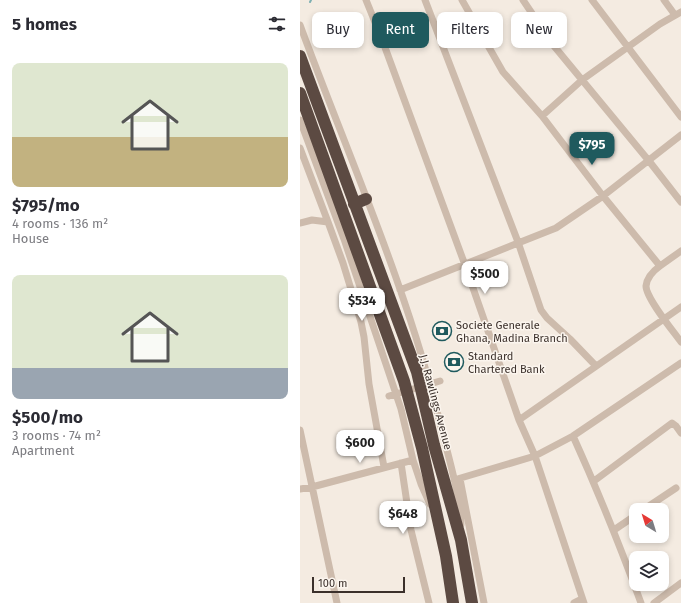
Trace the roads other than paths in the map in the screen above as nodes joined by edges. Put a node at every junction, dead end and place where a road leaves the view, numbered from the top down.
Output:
1 (366, 0) edge
2 (426, 0) edge
3 (462, 0) edge
4 (523, 0) edge
5 (592, 0) edge
6 (664, 0) edge
7 (679, 13) edge
8 (300, 25) edge
9 (628, 46) junction
10 (300, 56) edge
11 (582, 80) junction
12 (300, 93) edge
13 (542, 116) junction
14 (681, 117) edge
15 (300, 120) edge
16 (681, 135) edge
17 (300, 148) edge
18 (649, 161) junction
19 (603, 196) junction
20 (366, 199) junction
21 (681, 202) edge
22 (354, 204) junction
23 (335, 216) junction
24 (300, 223) edge
25 (518, 242) junction
26 (681, 251) edge
27 (465, 265) junction
28 (660, 266) junction
29 (400, 290) junction
30 (681, 307) edge
31 (664, 319) junction
32 (681, 342) edge
33 (681, 363) edge
34 (596, 366) junction
35 (440, 381) dead end
36 (389, 396) dead end
37 (519, 420) junction
38 (300, 430) edge
39 (681, 433) edge
40 (573, 436) junction
41 (534, 456) junction
42 (413, 460) junction
43 (401, 463) junction
44 (384, 467) junction
45 (457, 480) junction
46 (594, 481) junction
47 (312, 487) junction
48 (676, 488) dead end
49 (300, 489) edge
50 (654, 503) edge
51 (437, 518) junction
52 (629, 520) edge
53 (614, 530) junction
54 (461, 540) junction
55 (681, 583) edge
56 (583, 601) edge
57 (337, 603) edge
58 (429, 603) edge
59 (453, 603) edge
60 (472, 603) edge
61 (484, 603) edge
62 (574, 603) edge
63 (641, 603) edge
64 (654, 603) edge

1 - 27 street
2 - 25 street
3 - 13 street
4 - 11 street
5 - 9 street
6 - 7 street
7 - 9 street
8 - 20 street
9 - 11 street
9 - 14 street
10 - 22 highway, J.J. Rawlings Avenue
11 - 13 street
11 - 18 street
12 - 23 highway
13 - 19 street
15 - 23 street
16 - 18 street
17 - 23 street
18 - 19 street
18 - 21 street
19 - 25 street
19 - 28 street
20 - 22 highway
20 - 29 street
22 - 54 highway, J.J. Rawlings Avenue
23 - 24 street
23 - 42 street
23 - 44 street
23 - 51 highway
25 - 27 street
25 - 34 street
26 - 28 street
27 - 29 street
27 - 37 street
28 - 31 street
29 - 45 street
30 - 31 street
31 - 32 street
31 - 34 street
33 - 40 street
34 - 37 street
35 - 36 street
37 - 41 street
38 - 47 street
39 - 46 street
40 - 41 street
40 - 46 street
41 - 45 street
41 - 56 street
42 - 43 street
42 - 51 street
43 - 44 street
43 - 58 street
44 - 47 street
45 - 54 street
45 - 61 street
46 - 53 street
47 - 49 street
47 - 57 street
48 - 50 street
51 - 59 highway
52 - 53 street
53 - 63 street
54 - 60 highway, J.J. Rawlings Avenue
55 - 64 street
56 - 62 street

